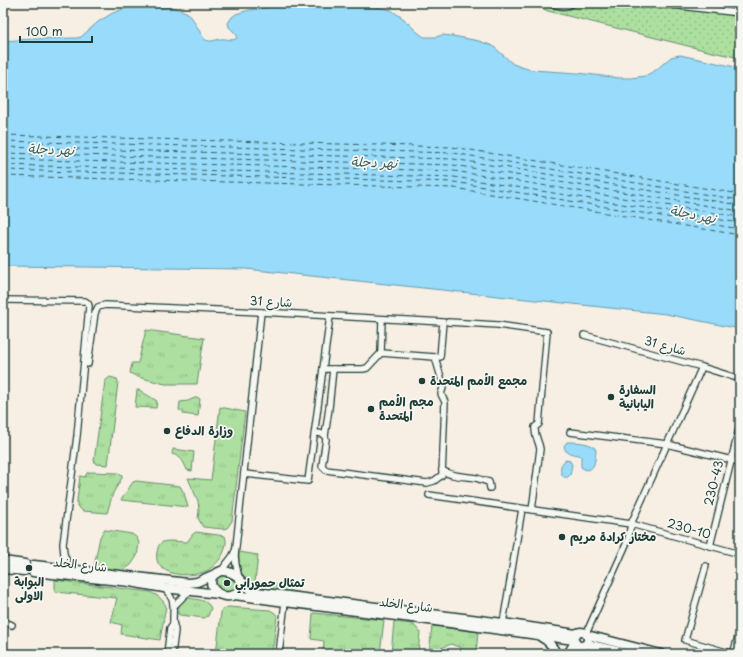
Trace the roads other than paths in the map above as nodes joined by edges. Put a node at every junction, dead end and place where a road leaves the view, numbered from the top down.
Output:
1 (573, 3) edge
2 (654, 3) edge
3 (552, 4) edge
4 (740, 13) edge
5 (3, 300) edge
6 (261, 312) junction
7 (330, 316) junction
8 (382, 319) junction
9 (445, 322) junction
10 (584, 335) dead end
11 (381, 353) junction
12 (435, 357) junction
13 (88, 364) dead end
14 (702, 367) junction
15 (323, 369) junction
16 (333, 369) junction
17 (740, 379) edge
18 (740, 425) edge
19 (570, 432) dead end
20 (315, 433) junction
21 (325, 436) junction
22 (667, 444) junction
23 (731, 460) junction
24 (740, 462) edge
25 (442, 470) junction
26 (245, 474) junction
27 (490, 488) dead end
28 (429, 495) dead end
29 (522, 509) junction
30 (532, 510) junction
31 (631, 524) junction
32 (710, 546) junction
33 (237, 547) junction
34 (740, 554) edge
35 (3, 561) edge
36 (706, 566) dead end
37 (3, 569) edge
38 (70, 570) junction
39 (218, 573) junction
40 (130, 579) junction
41 (240, 580) junction
42 (164, 588) junction
43 (191, 591) junction
44 (219, 594) junction
45 (235, 595) junction
46 (285, 602) junction
47 (174, 606) junction
48 (3, 621) edge
49 (503, 623) junction
50 (173, 624) junction
51 (12, 625) dead end
52 (740, 630) edge
53 (536, 635) junction
54 (581, 638) junction
55 (167, 654) edge
56 (172, 654) edge
57 (279, 654) edge
58 (556, 654) edge
59 (568, 654) edge
60 (578, 654) edge
61 (629, 654) edge
62 (661, 654) edge
63 (733, 654) edge

1 - 3 street
2 - 4 street
5 - 38 street
6 - 7 street, شارع 31
6 - 13 street, شارع 31
6 - 26 street
7 - 8 street, شارع 31
7 - 15 street
8 - 9 street, شارع 31
8 - 11 street
9 - 12 street
9 - 30 street, شارع 31
10 - 14 street, شارع 31
11 - 12 street
11 - 16 street
12 - 25 street
14 - 17 street, شارع 31
14 - 22 street
15 - 16 street
15 - 20 street
16 - 21 street
18 - 23 street, 230-43
19 - 22 street
20 - 21 street
20 - 26 street
21 - 25 street
22 - 23 street
22 - 31 street
23 - 24 street
23 - 32 street, 230-43
25 - 27 street
26 - 33 street
28 - 29 street, 230-10
29 - 30 street, 230-10
29 - 49 street
30 - 31 street, 230-10
31 - 32 street, 230-10
31 - 54 street
32 - 34 street, 230-10
33 - 39 street
33 - 41 street
35 - 37 main road
36 - 63 street
38 - 40 main road, شارع الخلد
38 - 40 main road, شارع الخلد
39 - 40 main road, شارع الخلد
39 - 41 main road
39 - 44 main road
40 - 42 main road, شارع الخلد
41 - 45 main road
41 - 49 main road, شارع الخلد
42 - 43 main road, شارع الخلد
42 - 47 street
43 - 44 main road, شارع الخلد
43 - 47 street
44 - 45 main road
45 - 46 main road, شارع الخلد
46 - 53 main road, شارع الخلد
46 - 57 street
47 - 50 street
48 - 51 street
49 - 54 main road, شارع الخلد
50 - 55 street
50 - 56 street
52 - 63 street
53 - 54 main road, شارع الخلد
53 - 58 main road
54 - 59 main road
54 - 60 main road
54 - 61 main road, شارع الخلد
54 - 62 main road, شارع الخلد

